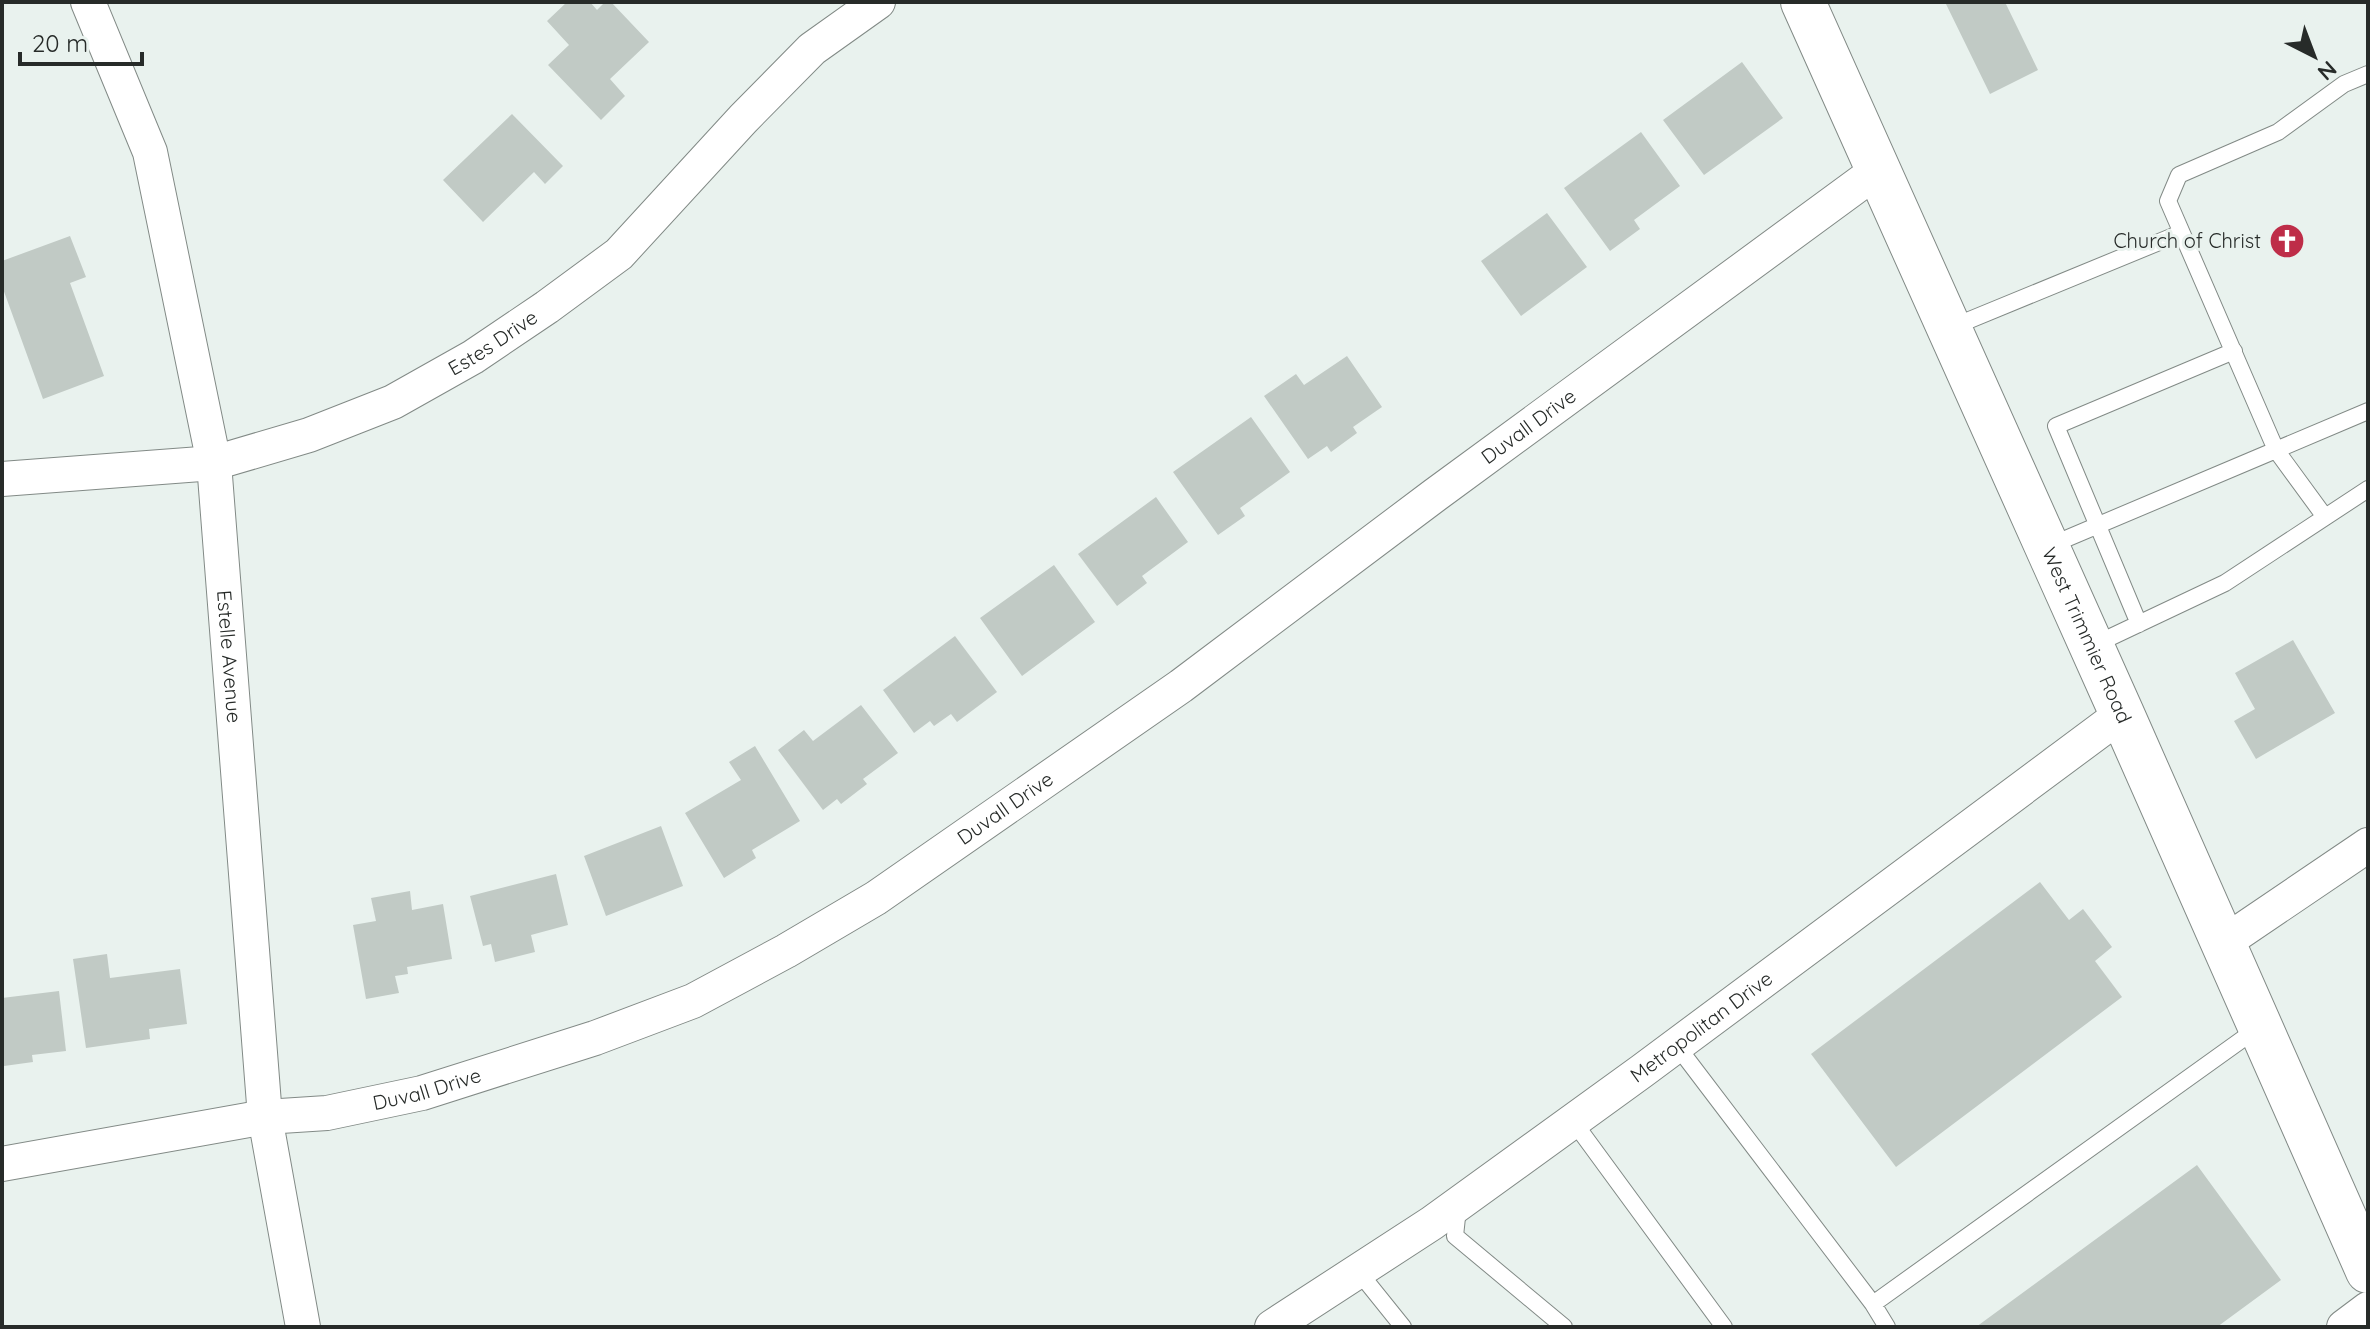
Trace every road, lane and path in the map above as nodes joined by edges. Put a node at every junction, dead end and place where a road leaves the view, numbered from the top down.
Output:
1 (88, 2) edge
2 (878, 2) edge
3 (1803, 2) edge
4 (2368, 74) edge
5 (1878, 170) junction
6 (2181, 233) junction
7 (1949, 328) junction
8 (2234, 351) junction
9 (2368, 411) edge
10 (2276, 450) junction
11 (214, 463) junction
12 (2, 479) edge
13 (2368, 489) edge
14 (2325, 517) junction
15 (2098, 526) junction
16 (2047, 547) junction
17 (2139, 624) junction
18 (2092, 646) junction
19 (2122, 714) junction
20 (2368, 845) edge
21 (2222, 944) junction
22 (2259, 1027) junction
23 (1677, 1046) junction
24 (265, 1117) junction
25 (1573, 1121) junction
26 (2, 1164) edge
27 (1458, 1203) junction
28 (1358, 1271) junction
29 (2368, 1271) edge
30 (1873, 1304) junction
31 (2368, 1309) edge
32 (303, 1327) edge
33 (1272, 1327) edge
34 (1403, 1327) edge
35 (1564, 1327) edge
36 (1724, 1327) edge
37 (1887, 1327) edge
38 (2344, 1327) edge

1 - 11 street, Estelle Avenue
2 - 11 street, Estes Drive
3 - 5 street, West Trimmier Road
4 - 6 lane
5 - 7 street, West Trimmier Road
5 - 24 street, Duvall Drive
6 - 7 lane
6 - 8 lane
7 - 16 street, West Trimmier Road
8 - 10 lane
8 - 15 lane
9 - 10 lane
10 - 14 lane
10 - 15 lane
11 - 12 street, Estes Drive
11 - 24 street, Estelle Avenue
13 - 14 lane
14 - 17 lane
15 - 16 lane
15 - 17 lane
16 - 18 street, West Trimmier Road
17 - 18 lane
18 - 19 street, West Trimmier Road
19 - 21 street, West Trimmier Road
19 - 23 street, Metropolitan Drive
20 - 21 street
21 - 22 street, West Trimmier Road
22 - 29 street, West Trimmier Road
22 - 30 lane
23 - 25 street, Metropolitan Drive
23 - 30 lane
24 - 26 street, Duvall Drive
24 - 32 street, Estelle Avenue
25 - 27 street, Metropolitan Drive
25 - 36 lane
27 - 28 street, Metropolitan Drive
27 - 35 lane
28 - 33 street, Metropolitan Drive
28 - 34 lane
30 - 37 lane
31 - 38 street

